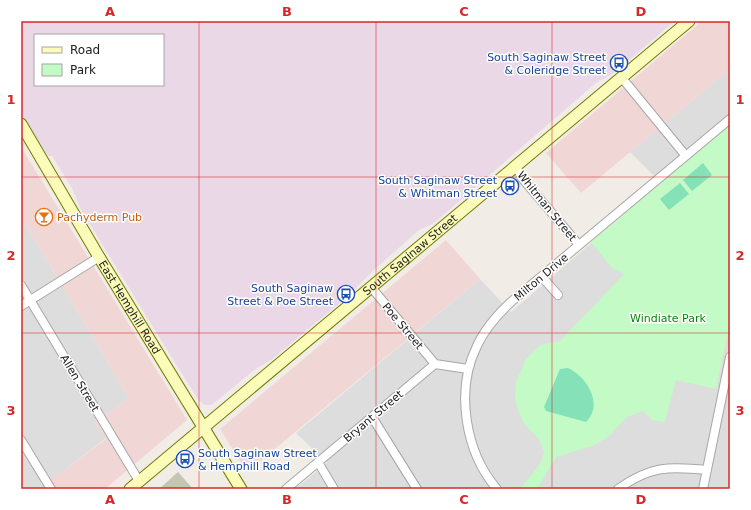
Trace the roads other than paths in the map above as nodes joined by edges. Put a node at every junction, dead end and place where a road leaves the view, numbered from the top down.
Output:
1 (689, 21) edge
2 (622, 78) junction
3 (730, 119) edge
4 (21, 124) edge
5 (686, 156) junction
6 (516, 166) junction
7 (579, 245) junction
8 (99, 257) junction
9 (542, 277) junction
10 (21, 285) edge
11 (371, 287) junction
12 (558, 295) dead end
13 (30, 301) junction
14 (21, 306) edge
15 (730, 357) edge
16 (435, 364) junction
17 (468, 369) junction
18 (372, 417) junction
19 (203, 427) junction
20 (21, 440) edge
21 (318, 462) junction
22 (707, 470) junction
23 (139, 481) junction
24 (51, 489) edge
25 (130, 489) edge
26 (241, 489) edge
27 (286, 489) edge
28 (334, 489) edge
29 (417, 489) edge
30 (497, 489) edge
31 (618, 489) edge
32 (703, 489) edge

1 - 2 main road, South Saginaw Street
2 - 5 street
2 - 6 main road, South Saginaw Street
3 - 5 street, Milton Drive
4 - 8 main road, East Hemphill Road
5 - 7 street, Milton Drive
6 - 7 street, Whitman Street
6 - 11 main road, South Saginaw Street
7 - 9 street, Milton Drive
8 - 13 street
8 - 19 main road, East Hemphill Road
9 - 12 street
9 - 17 street, Milton Drive
10 - 13 street, Allen Street
11 - 16 street, Poe Street
11 - 19 main road, South Saginaw Street
13 - 14 street
13 - 23 street, Allen Street
15 - 22 street
16 - 17 street
16 - 18 street, Bryant Street
17 - 30 street, Milton Drive
18 - 21 street, Bryant Street
18 - 29 street
19 - 23 main road, South Saginaw Street
19 - 26 main road, East Hemphill Road
20 - 24 street
21 - 27 street, Bryant Street
21 - 28 street
22 - 31 street
22 - 32 street
23 - 25 main road, South Saginaw Street

